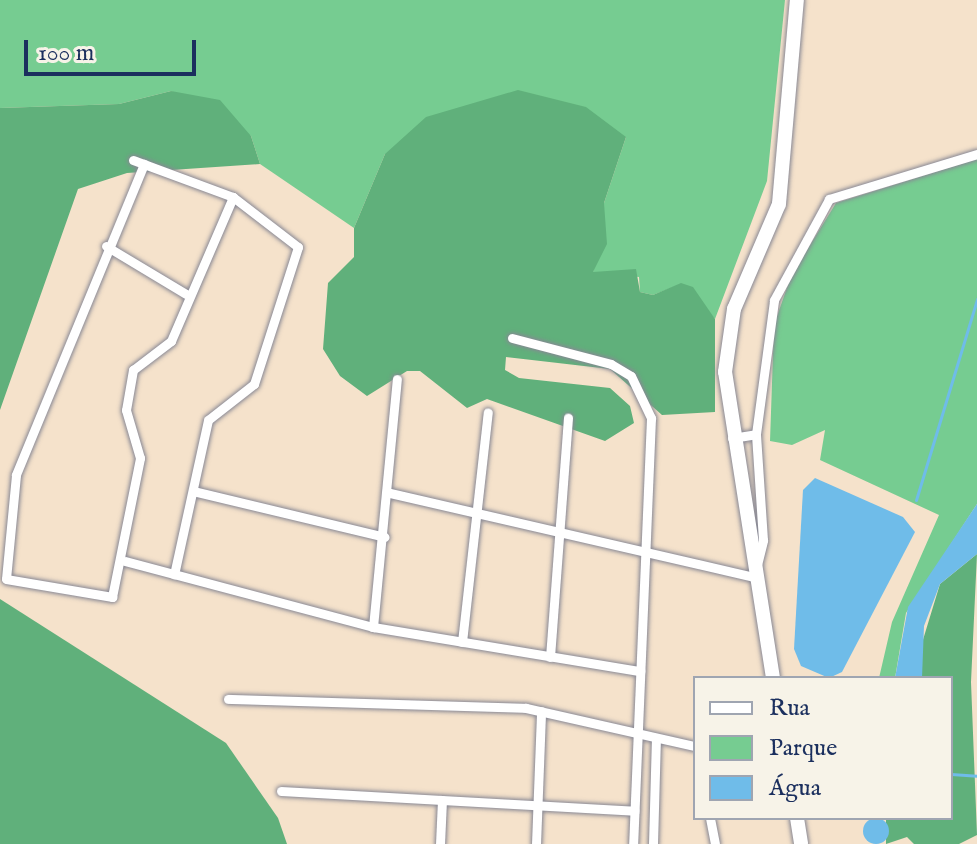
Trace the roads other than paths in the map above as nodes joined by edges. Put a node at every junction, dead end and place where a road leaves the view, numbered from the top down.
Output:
1 (797, 0) edge
2 (977, 154) edge
3 (133, 160) dead end
4 (144, 164) junction
5 (233, 197) junction
6 (106, 246) junction
7 (186, 294) junction
8 (512, 338) dead end
9 (397, 379) dead end
10 (488, 412) dead end
11 (568, 418) dead end
12 (756, 434) junction
13 (732, 438) junction
14 (193, 491) junction
15 (390, 493) junction
16 (476, 512) junction
17 (562, 532) junction
18 (385, 537) junction
19 (646, 552) junction
20 (125, 561) junction
21 (174, 574) junction
22 (754, 577) junction
23 (373, 627) junction
24 (462, 642) junction
25 (550, 657) junction
26 (640, 671) junction
27 (773, 676) edge
28 (228, 699) dead end
29 (541, 711) junction
30 (636, 734) junction
31 (656, 739) junction
32 (693, 746) edge
33 (281, 791) dead end
34 (442, 800) junction
35 (537, 807) junction
36 (634, 811) junction
37 (710, 820) edge
38 (797, 820) edge
39 (440, 844) edge
40 (536, 844) edge
41 (633, 844) edge
42 (653, 844) edge
43 (715, 844) edge
44 (801, 844) edge

1 - 13 main road
2 - 12 street
3 - 4 street
4 - 5 street
4 - 6 street
5 - 7 street
5 - 14 street
6 - 7 street
6 - 20 street
7 - 20 street
8 - 19 street
9 - 15 street
10 - 16 street
11 - 17 street
12 - 13 street
12 - 22 street
13 - 22 main road
14 - 18 street
14 - 21 street
15 - 16 street
15 - 18 street
16 - 17 street
16 - 24 street
17 - 19 street
17 - 25 street
18 - 23 street
19 - 22 street
19 - 26 street
20 - 21 street
21 - 23 street
22 - 27 main road
23 - 24 street
24 - 25 street
25 - 26 street
26 - 30 street
28 - 29 street
29 - 30 street
29 - 35 street
30 - 31 street
30 - 36 street
31 - 32 street
31 - 42 street
33 - 34 street
34 - 35 street
34 - 39 street
35 - 36 street
35 - 40 street
36 - 41 street
37 - 43 street
38 - 44 main road

